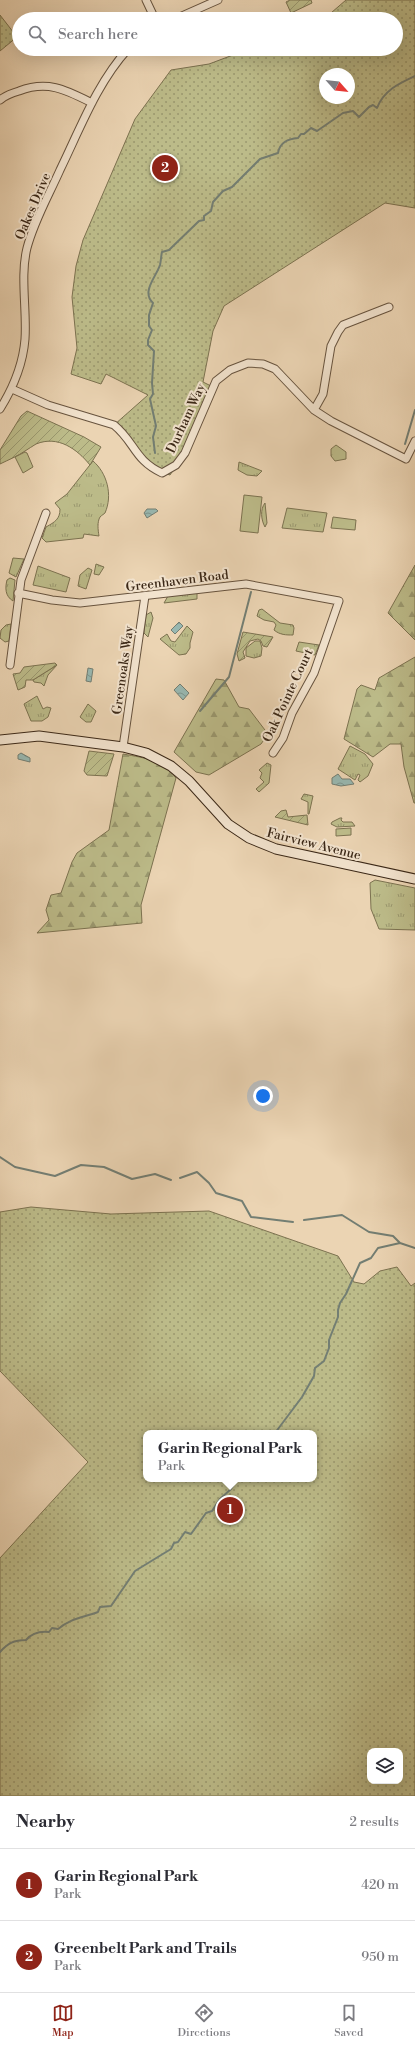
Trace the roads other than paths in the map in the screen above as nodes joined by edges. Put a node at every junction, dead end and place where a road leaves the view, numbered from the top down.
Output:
1 (146, 0) edge
2 (218, 0) edge
3 (152, 12) edge
4 (191, 12) edge
5 (122, 56) edge
6 (0, 100) edge
7 (92, 103) junction
8 (389, 307) dead end
9 (12, 389) junction
10 (0, 409) edge
11 (314, 410) junction
12 (415, 440) edge
13 (46, 513) dead end
14 (18, 594) junction
15 (145, 596) junction
16 (339, 601) joint
17 (10, 665) dead end
18 (0, 740) edge
19 (123, 746) junction
20 (273, 753) dead end
21 (415, 879) edge

1 - 3 street
2 - 4 street
5 - 7 street, Oakes Drive
6 - 7 street
7 - 9 street, Oakes Drive
8 - 11 street
9 - 10 street, Oakes Drive
9 - 11 street, Durham Way
11 - 12 street, Durham Way
13 - 14 street
14 - 15 street, Greenhaven Road
14 - 17 street
15 - 16 street, Greenhaven Road
15 - 19 street, Greenoaks Way
16 - 20 street, Oak Pointe Court
18 - 19 main road, Fairview Avenue
19 - 21 main road, Fairview Avenue

